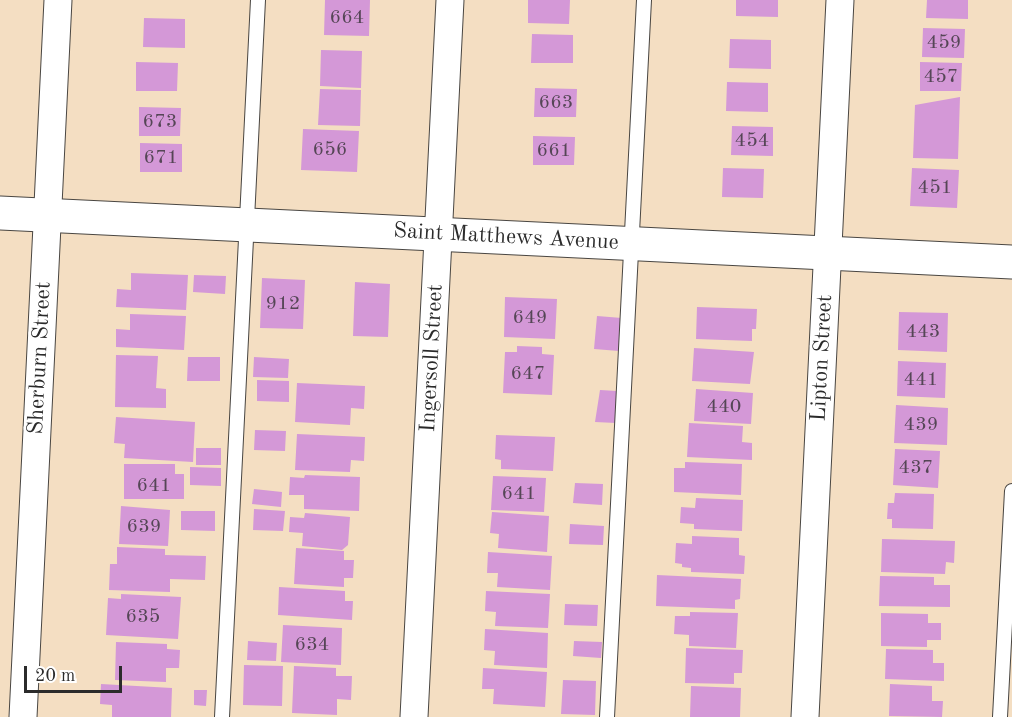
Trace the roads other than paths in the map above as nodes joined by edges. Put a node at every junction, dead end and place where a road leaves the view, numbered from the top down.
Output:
1 (58, 0) edge
2 (258, 0) edge
3 (450, 0) edge
4 (644, 0) edge
5 (840, 0) edge
6 (0, 213) edge
7 (47, 215) junction
8 (248, 224) junction
9 (438, 234) junction
10 (631, 244) junction
11 (827, 253) junction
12 (1012, 262) edge
13 (1012, 491) edge
14 (23, 717) edge
15 (222, 717) edge
16 (414, 717) edge
17 (606, 717) edge
18 (805, 717) edge
19 (1000, 717) edge

1 - 7 street, Sherburn Street
2 - 8 lane
3 - 9 street, Ingersoll Street
4 - 10 lane
5 - 11 street, Lipton Street
6 - 7 street, Saint Matthews Avenue
7 - 8 street, Saint Matthews Avenue
7 - 14 street, Sherburn Street
8 - 9 street, Saint Matthews Avenue
8 - 15 lane
9 - 10 street, Saint Matthews Avenue
9 - 16 street, Ingersoll Street
10 - 11 street, Saint Matthews Avenue
10 - 17 lane
11 - 12 street, Saint Matthews Avenue
11 - 18 street, Lipton Street
13 - 19 lane

